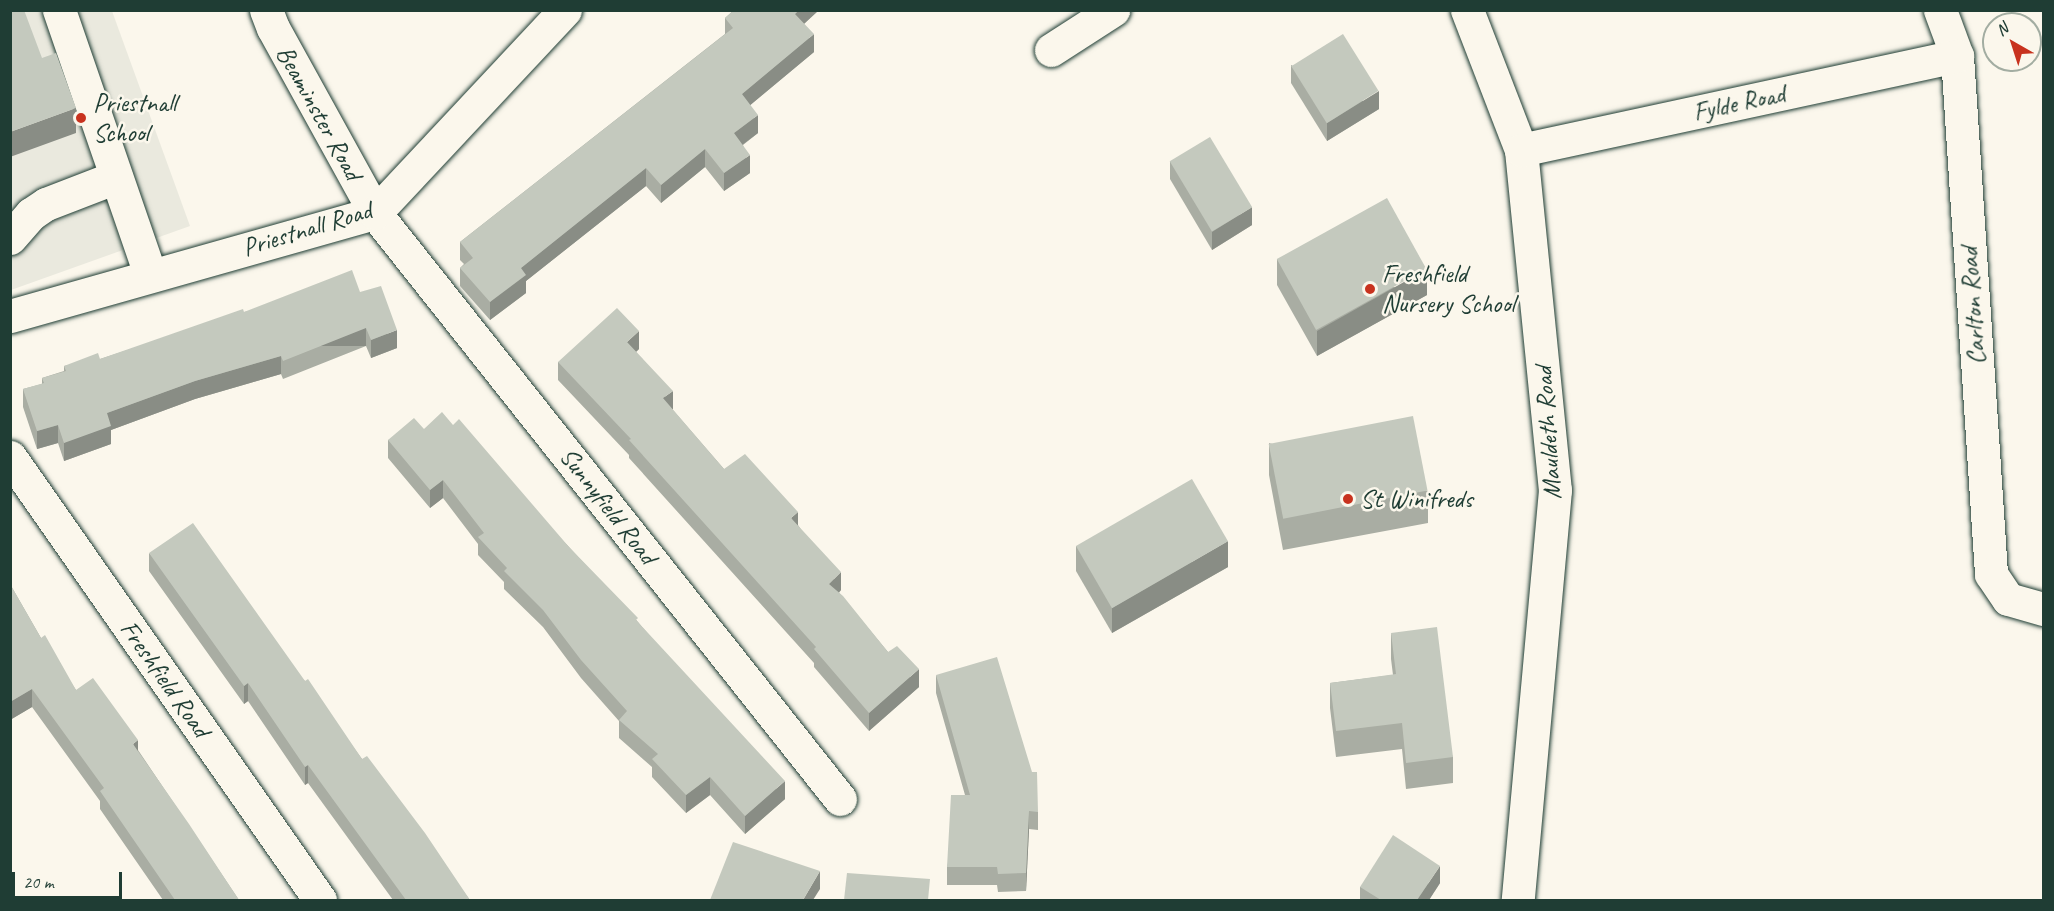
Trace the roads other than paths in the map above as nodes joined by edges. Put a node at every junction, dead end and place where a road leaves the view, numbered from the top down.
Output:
1 (59, 10) edge
2 (266, 10) edge
3 (565, 10) edge
4 (1113, 10) edge
5 (1467, 10) edge
6 (1940, 10) edge
7 (1051, 50) dead end
8 (1957, 56) junction
9 (1521, 150) junction
10 (116, 177) junction
11 (375, 213) junction
12 (10, 238) edge
13 (150, 274) junction
14 (10, 316) edge
15 (10, 457) edge
16 (2043, 609) edge
17 (840, 799) dead end
18 (320, 900) edge
19 (1518, 900) edge

1 - 10 street
2 - 11 street, Beaminster Road
3 - 11 street, Priestnall Road
4 - 7 street
5 - 9 street, Mauldeth Road
6 - 8 street, Carlton Road
8 - 9 street, Fylde Road
8 - 16 street, Carlton Road
9 - 19 street, Mauldeth Road
10 - 12 street
10 - 13 street
11 - 13 street, Priestnall Road
11 - 17 street, Sunnyfield Road
13 - 14 street, Priestnall Road
15 - 18 street, Freshfield Road

